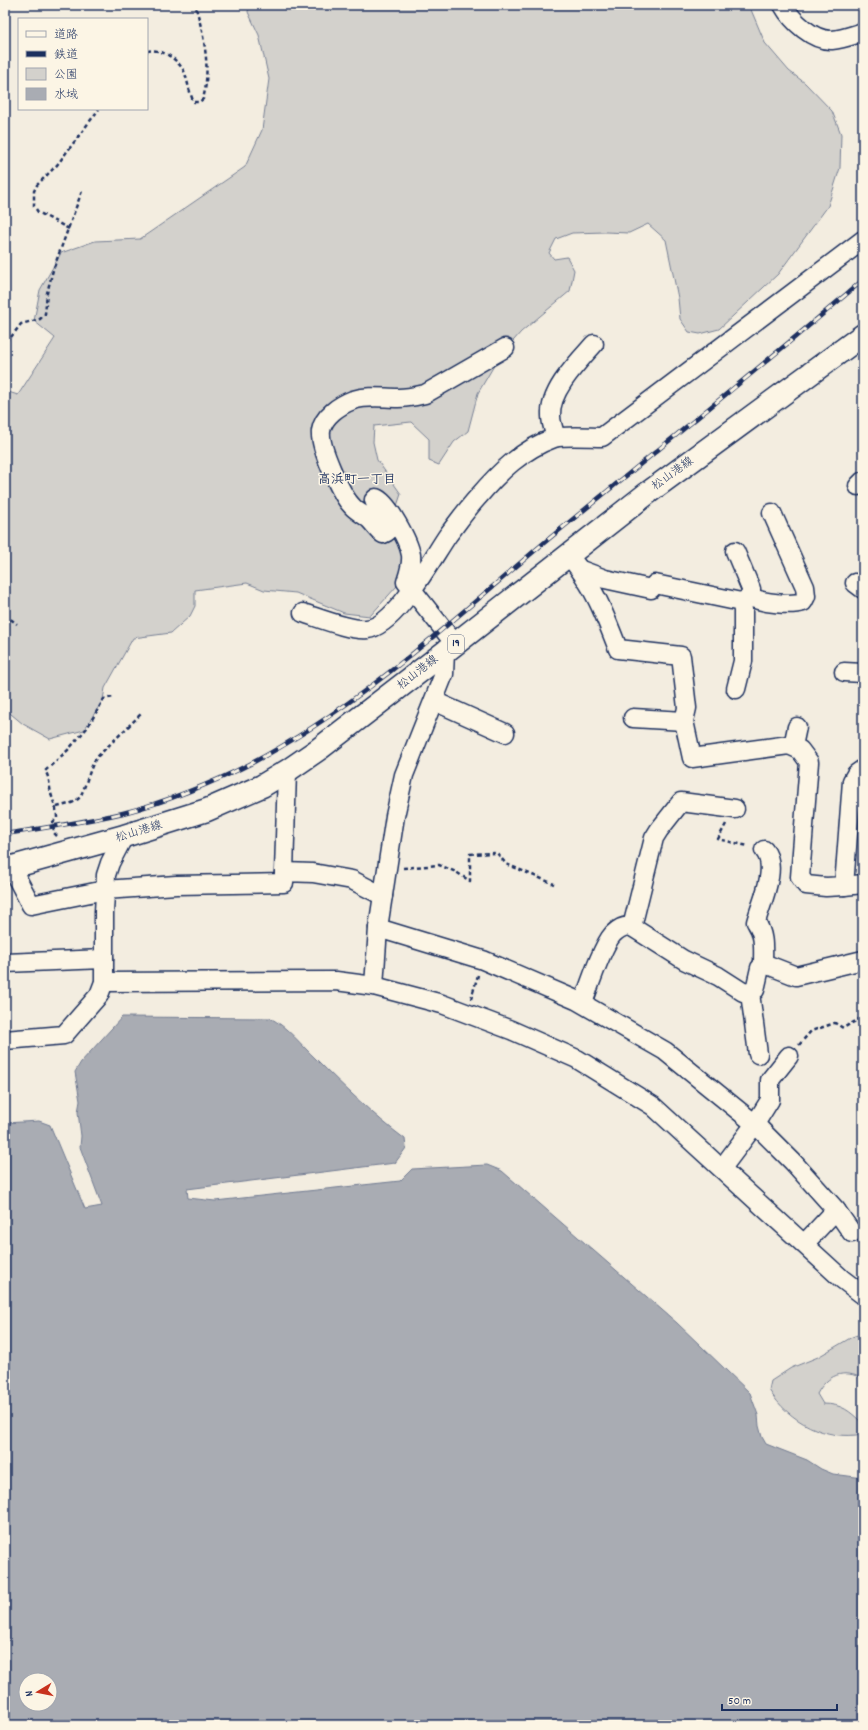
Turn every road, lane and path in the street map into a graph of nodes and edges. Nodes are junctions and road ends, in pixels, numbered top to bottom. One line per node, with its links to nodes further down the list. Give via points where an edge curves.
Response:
1 (195, 5): 4 (path, via 206,57 203,99 194,102 184,72 177,62 168,55)
2 (783, 5): 3 (street, via 796,23 823,39 844,38)
3 (863, 32)
4 (148, 51)
5 (98, 110): 7 (path, via 58,165 34,191 34,206 38,212)
6 (82, 190): 7 (path)
7 (69, 229): 12 (path, via 54,270 44,314 40,319 21,324)
8 (863, 240): 15 (street, via 602,437)
9 (5, 311): 10 (path)
10 (5, 331)
11 (863, 335): 18 (main road, 松山港線 / 19, via 648,492)
12 (5, 341)
13 (594, 344): 15 (street, via 568,374 553,400 550,416)
14 (505, 348): 19 (street, via 425,394 410,398 374,397 344,404 331,413 321,430 329,464 351,506 369,519 383,534 387,532 374,500 379,499 392,515 411,555 411,568 406,582)
15 (556, 437): 19 (street, via 530,449 502,471 448,535)
16 (772, 514): 20 (street, via 805,587 806,596 803,602 796,604)
17 (735, 551): 20 (street, via 751,589)
18 (575, 563): 20 (street, via 605,579 651,589 655,584); 24 (main road, 松山港線 / 19); 32 (street, via 604,610 618,649 681,656 687,708)
19 (412, 590): 21 (street, via 394,612 377,627 367,630 356,629); 24 (street)
20 (746, 599): 27 (street, via 743,610 743,661)
21 (303, 612)
22 (5, 615): 23 (path)
23 (17, 624)
24 (450, 648): 29 (street); 37 (main road, 松山港線 / 19)
25 (844, 672): 26 (street)
26 (863, 673)
27 (736, 690)
28 (114, 698): 38 (path, via 104,699 87,728 45,771)
29 (434, 701): 34 (street); 44 (street, via 404,775)
30 (142, 713): 38 (path, via 96,758 78,800)
31 (633, 718): 32 (street)
32 (684, 721): 35 (street, via 692,758)
33 (797, 727): 35 (street)
34 (505, 733)
35 (793, 746): 48 (street, via 800,750 809,762 800,877 806,885)
36 (863, 770): 48 (street, via 856,774 852,781)
37 (287, 771): 40 (main road, 松山港線 / 19, via 207,810); 45 (street)
38 (57, 807): 42 (path, via 58,818 53,822 54,833 64,840)
39 (735, 809): 41 (path, via 718,839); 51 (street, via 681,802 654,838)
40 (124, 836): 42 (main road, 松山港線 / 19); 49 (street, via 110,863)
41 (764, 850): 57 (street, via 769,855 769,878 756,922 763,939)
42 (70, 851): 43 (main road, 松山港線 / 19)
43 (8, 868): 49 (street, via 31,905)
44 (387, 869): 46 (path, via 440,865 470,881 470,854 497,853 506,864); 50 (street)
45 (284, 872): 49 (street, via 284,883 176,885); 50 (street, via 313,873 352,880)
46 (554, 884)
47 (863, 884): 48 (street)
48 (844, 886)
49 (105, 890): 53 (street)
50 (383, 896): 52 (street)
51 (632, 927): 60 (street, via 684,960 718,976 743,992); 61 (street, via 619,929 608,941)
52 (378, 928): 54 (street); 59 (street)
53 (104, 959): 56 (street); 58 (street)
54 (483, 960): 61 (street); 62 (path)
55 (863, 960): 57 (street, via 796,976)
56 (5, 963)
57 (763, 965): 60 (street, via 755,990)
58 (104, 982): 59 (street, via 336,981); 64 (street, via 99,995 64,1035)
59 (374, 986): 62 (street)
60 (750, 993): 65 (street)
61 (583, 1004): 67 (street, via 665,1051)
62 (467, 1013): 68 (street, via 577,1059 653,1106)
63 (863, 1017): 66 (path, via 843,1028 835,1023 811,1031)
64 (5, 1040)
65 (758, 1054)
66 (790, 1056): 67 (street, via 770,1080 770,1100)
67 (756, 1124): 68 (street); 69 (street)
68 (722, 1168): 71 (street)
69 (836, 1210): 70 (street); 71 (street)
70 (852, 1233)
71 (804, 1244): 72 (street)
72 (863, 1295)

